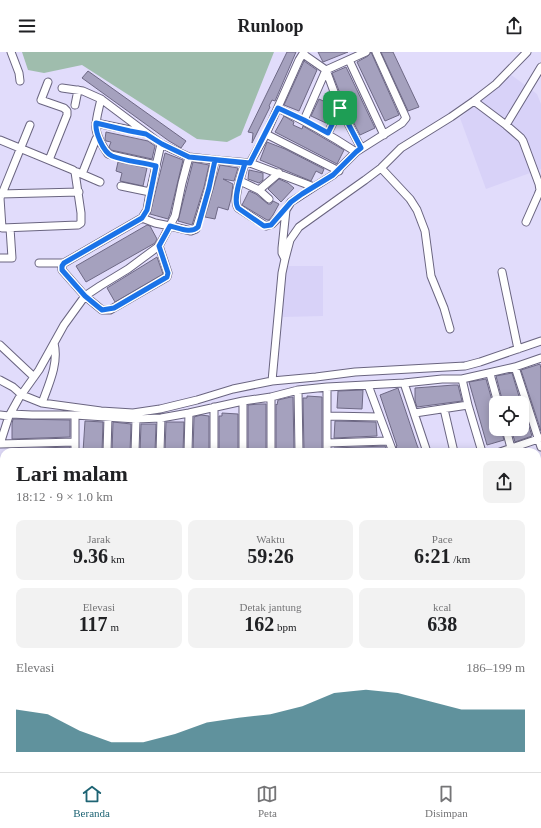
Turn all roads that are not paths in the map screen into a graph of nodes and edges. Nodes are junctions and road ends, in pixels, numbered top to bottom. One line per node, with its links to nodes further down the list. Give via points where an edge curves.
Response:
1 (11, 52): 9 (street)
2 (366, 52): 6 (street)
3 (376, 52): 25 (street, via 406,118)
4 (527, 52): 14 (street, via 496,84)
5 (304, 53): 8 (street); 16 (street)
6 (349, 60): 8 (street); 25 (street)
7 (541, 67): 21 (street)
8 (326, 70): 17 (street); 18 (street)
9 (20, 81)
10 (48, 82): 32 (street, via 40,100 67,111)
11 (62, 88): 12 (street)
12 (78, 90): 13 (street); 15 (street)
13 (101, 99): 19 (street); 23 (street)
14 (474, 101): 21 (street); 36 (street, via 401,148)
15 (75, 105)
16 (278, 108): 18 (street); 24 (street)
17 (340, 108): 22 (street); 30 (street)
18 (304, 120): 22 (street)
19 (96, 123): 23 (street); 35 (street, via 98,137 111,155)
20 (30, 125): 29 (street)
21 (506, 125): 51 (street, via 521,138 539,184 540,190)
22 (328, 133): 30 (street)
23 (146, 134): 28 (street)
24 (266, 134): 34 (street); 37 (street)
25 (384, 135): 30 (street)
26 (96, 139): 38 (street)
27 (0, 140): 29 (street)
28 (162, 144): 31 (street); 35 (street)
29 (20, 149): 32 (street); 47 (street)
30 (358, 150): 37 (street)
31 (189, 157): 33 (street); 52 (street, via 175,216)
32 (49, 160): 38 (street)
33 (215, 160): 34 (street); 52 (street, via 198,227 191,231)
34 (248, 163): 39 (street); 40 (street)
35 (156, 166): 46 (street)
36 (381, 168): 57 (street, via 299,228 290,240); 62 (street, via 417,210 425,231 431,276)
37 (338, 171): 43 (street)
38 (79, 173): 41 (street); 45 (street)
39 (279, 173): 43 (street); 44 (street)
40 (240, 181): 44 (street); 49 (street, via 236,205 264,226 272,224)
41 (100, 182)
42 (121, 186): 46 (street)
43 (314, 187): 49 (street, via 291,202)
44 (259, 190): 48 (street)
45 (79, 192): 47 (street); 54 (street, via 81,223 78,225)
46 (150, 192): 50 (street, via 147,210)
47 (1, 194): 53 (street)
48 (269, 199)
49 (286, 210): 57 (street, via 282,248)
50 (142, 218): 52 (street); 59 (street)
51 (526, 222)
52 (170, 226): 55 (street)
53 (1, 228): 54 (street)
54 (10, 228): 56 (street, via 12,258)
55 (159, 246): 61 (street); 61 (street, via 168,273 163,280 110,310 102,310)
56 (0, 258)
57 (285, 259): 73 (street)
58 (39, 263): 59 (street)
59 (64, 263): 61 (street, via 62,270)
60 (502, 272): 66 (street)
61 (85, 296): 64 (street)
62 (450, 329)
63 (541, 341): 66 (street)
64 (54, 343): 70 (street); 82 (street, via 54,366)
65 (0, 345): 70 (street)
66 (518, 349): 73 (street, via 465,366 354,372)
67 (541, 358): 68 (street)
68 (515, 367): 69 (street); 97 (street)
69 (490, 374): 71 (street); 79 (street)
70 (34, 377): 78 (street)
71 (462, 379): 74 (street); 83 (street)
72 (0, 380): 78 (street)
73 (272, 381): 82 (street, via 148,412 101,411)
74 (404, 383): 75 (street); 87 (street)
75 (368, 385): 76 (street); 93 (street)
76 (327, 387): 77 (street); 91 (street)
77 (298, 390): 80 (street); 111 (street)
78 (22, 395): 82 (street); 89 (street)
79 (496, 396)
80 (271, 397): 81 (street); 110 (street)
81 (243, 401): 84 (street); 109 (street)
82 (42, 403)
83 (468, 405): 85 (street); 116 (street)
84 (214, 407): 86 (street); 108 (street)
85 (444, 409): 87 (street); 115 (street)
86 (189, 413): 94 (street); 107 (street)
87 (415, 413): 114 (street)
88 (0, 415): 89 (street)
89 (10, 415): 90 (street); 101 (street)
90 (75, 415): 92 (street); 99 (street)
91 (327, 416): 93 (street); 100 (street)
92 (108, 417): 95 (street); 104 (street)
93 (379, 417): 98 (street)
94 (161, 418): 95 (street); 106 (street)
95 (136, 419): 105 (street)
96 (508, 436): 117 (street)
97 (540, 439): 102 (street); 117 (street)
98 (388, 441): 100 (street); 113 (street)
99 (75, 442): 101 (street); 103 (street)
100 (327, 443): 112 (street)
101 (0, 444)
102 (541, 447)
103 (75, 448)
104 (107, 448)
105 (135, 448)
106 (160, 448)
107 (188, 448)
108 (214, 448)
109 (243, 448)
110 (271, 448)
111 (299, 448)
112 (326, 448)
113 (391, 448)
114 (426, 448)
115 (453, 448)
116 (481, 448)
117 (511, 448)

